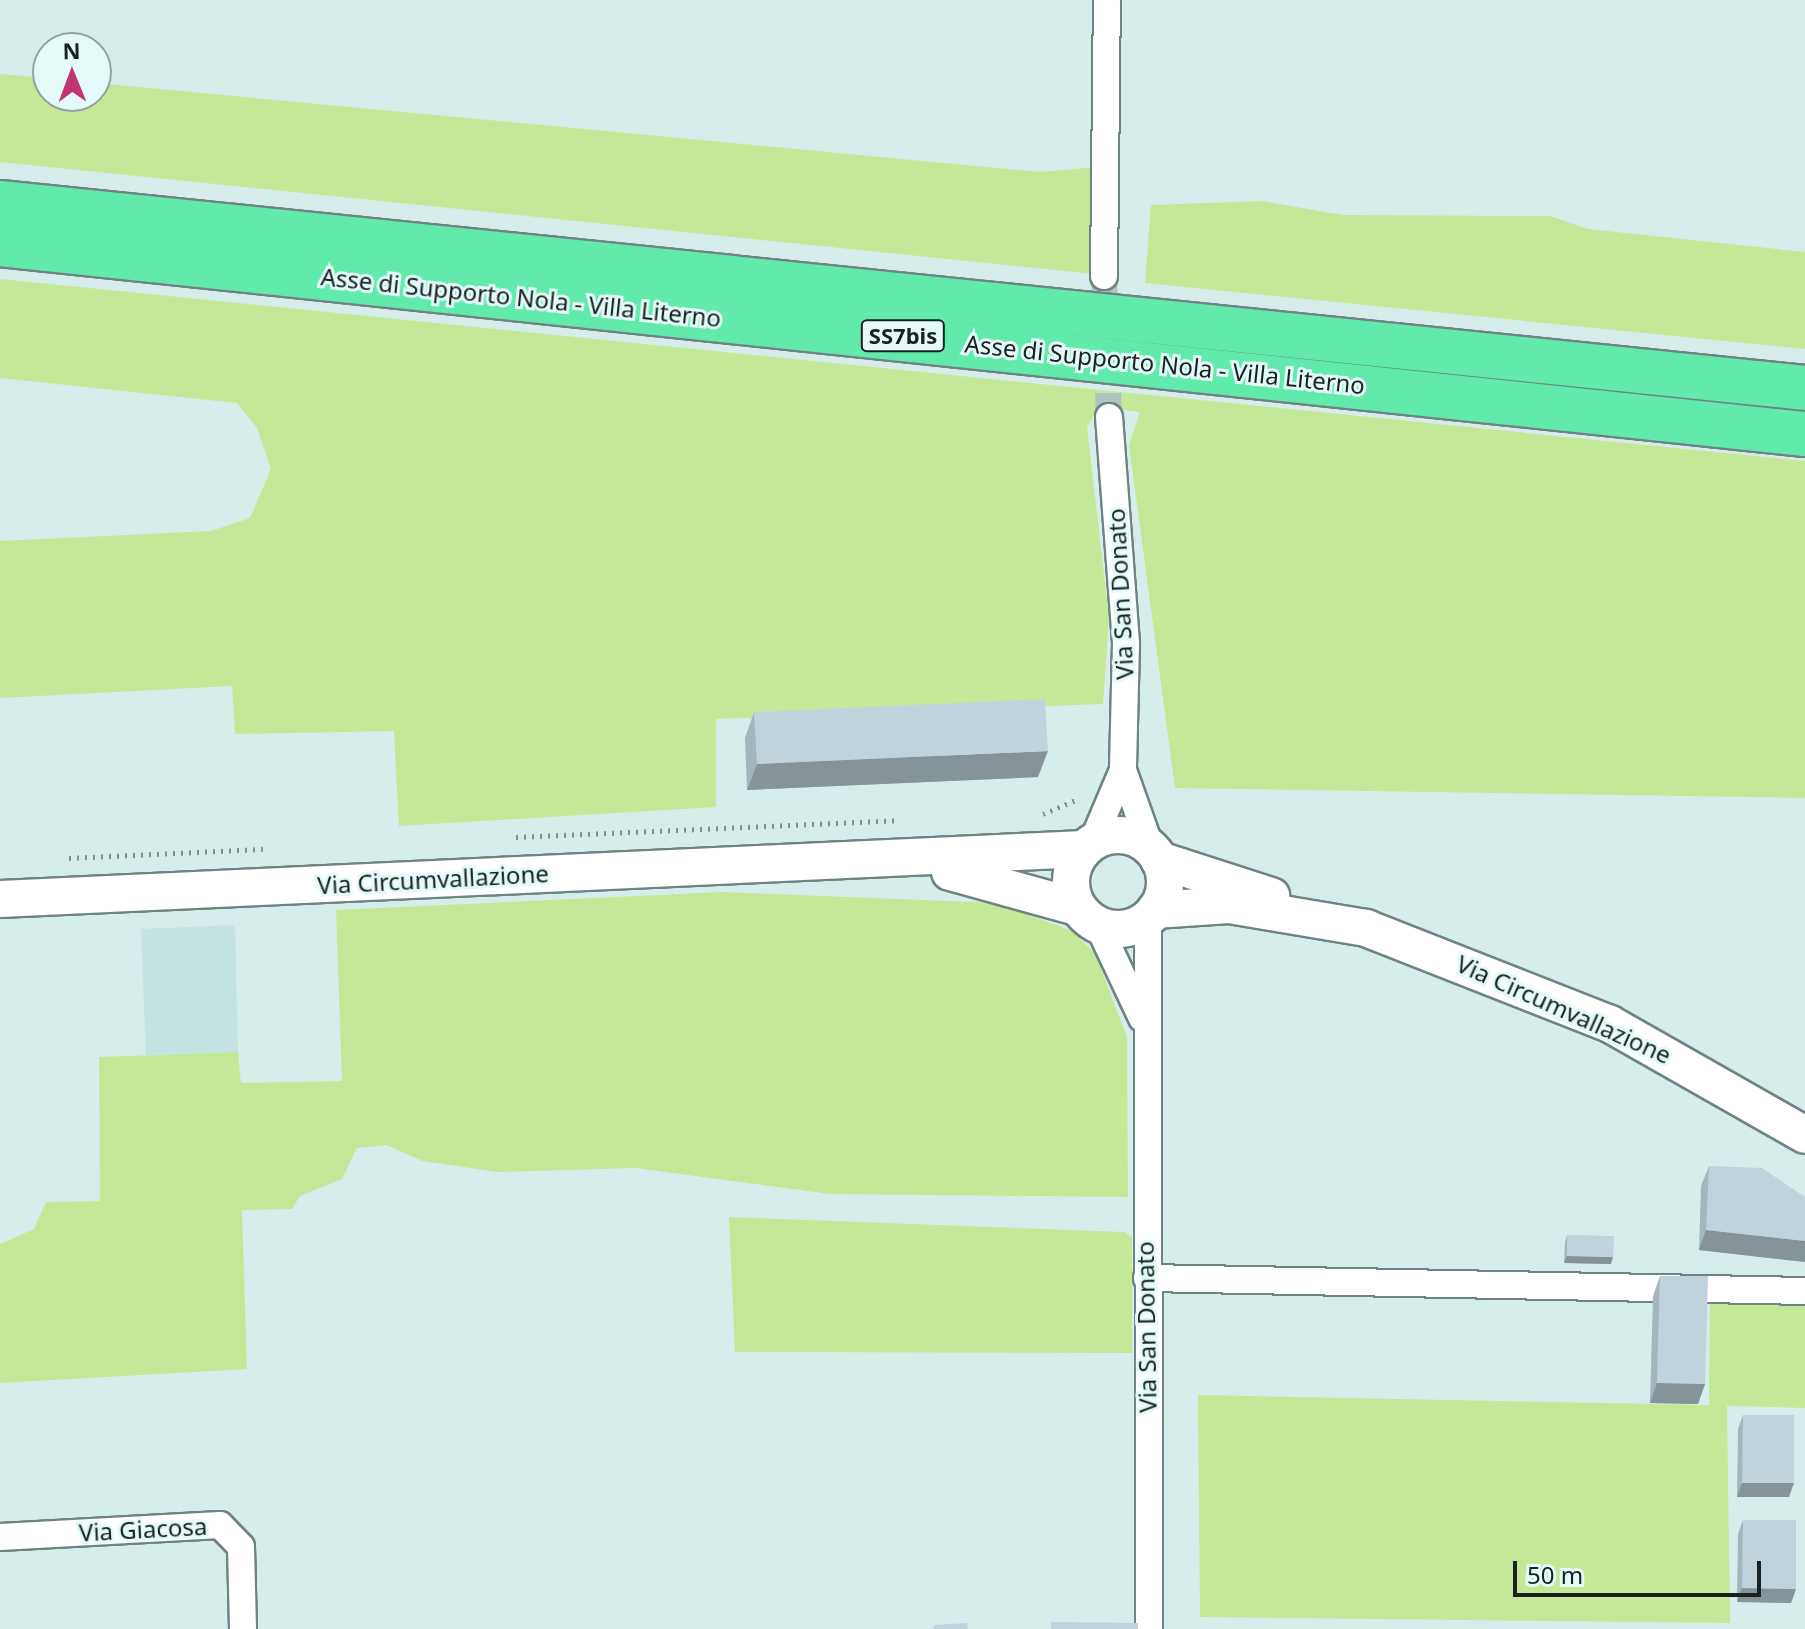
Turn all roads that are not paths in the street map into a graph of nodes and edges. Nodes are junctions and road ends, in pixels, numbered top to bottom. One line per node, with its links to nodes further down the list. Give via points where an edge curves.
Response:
1 (1107, 0): 4 (street)
2 (0, 203): 5 (highway, Asse di Supporto Nola - Villa Literno / SS7bis)
3 (0, 244): 7 (highway, Asse di Supporto Nola - Villa Literno / SS7bis)
4 (1104, 276)
5 (1805, 388)
6 (1109, 417): 8 (street, Via San Donato, via 1126,644)
7 (1805, 434)
8 (1123, 770): 9 (street, Via San Donato); 10 (street, Via San Donato)
9 (1088, 846): 10 (main road, via 1125,836); 11 (main road); 15 (main road, via 1071,877)
10 (1155, 854): 13 (main road, via 1165,886); 14 (main road)
11 (866, 859): 12 (main road, Via Circumvallazione); 15 (main road, via 997,880)
12 (0, 899)
13 (1152, 914): 14 (main road, via 1229,905); 15 (main road, via 1124,929); 16 (street, Via San Donato)
14 (1308, 915): 17 (main road, Via Circumvallazione, via 1366,928 1583,1012 1723,1083)
15 (1088, 916): 16 (street)
16 (1145, 1025): 18 (street, Via San Donato)
17 (1805, 1135)
18 (1147, 1278): 19 (street); 22 (street, Via San Donato)
19 (1805, 1291)
20 (0, 1537): 21 (street, Via Giacosa, via 220,1525 241,1547)
21 (243, 1629)
22 (1149, 1629)

